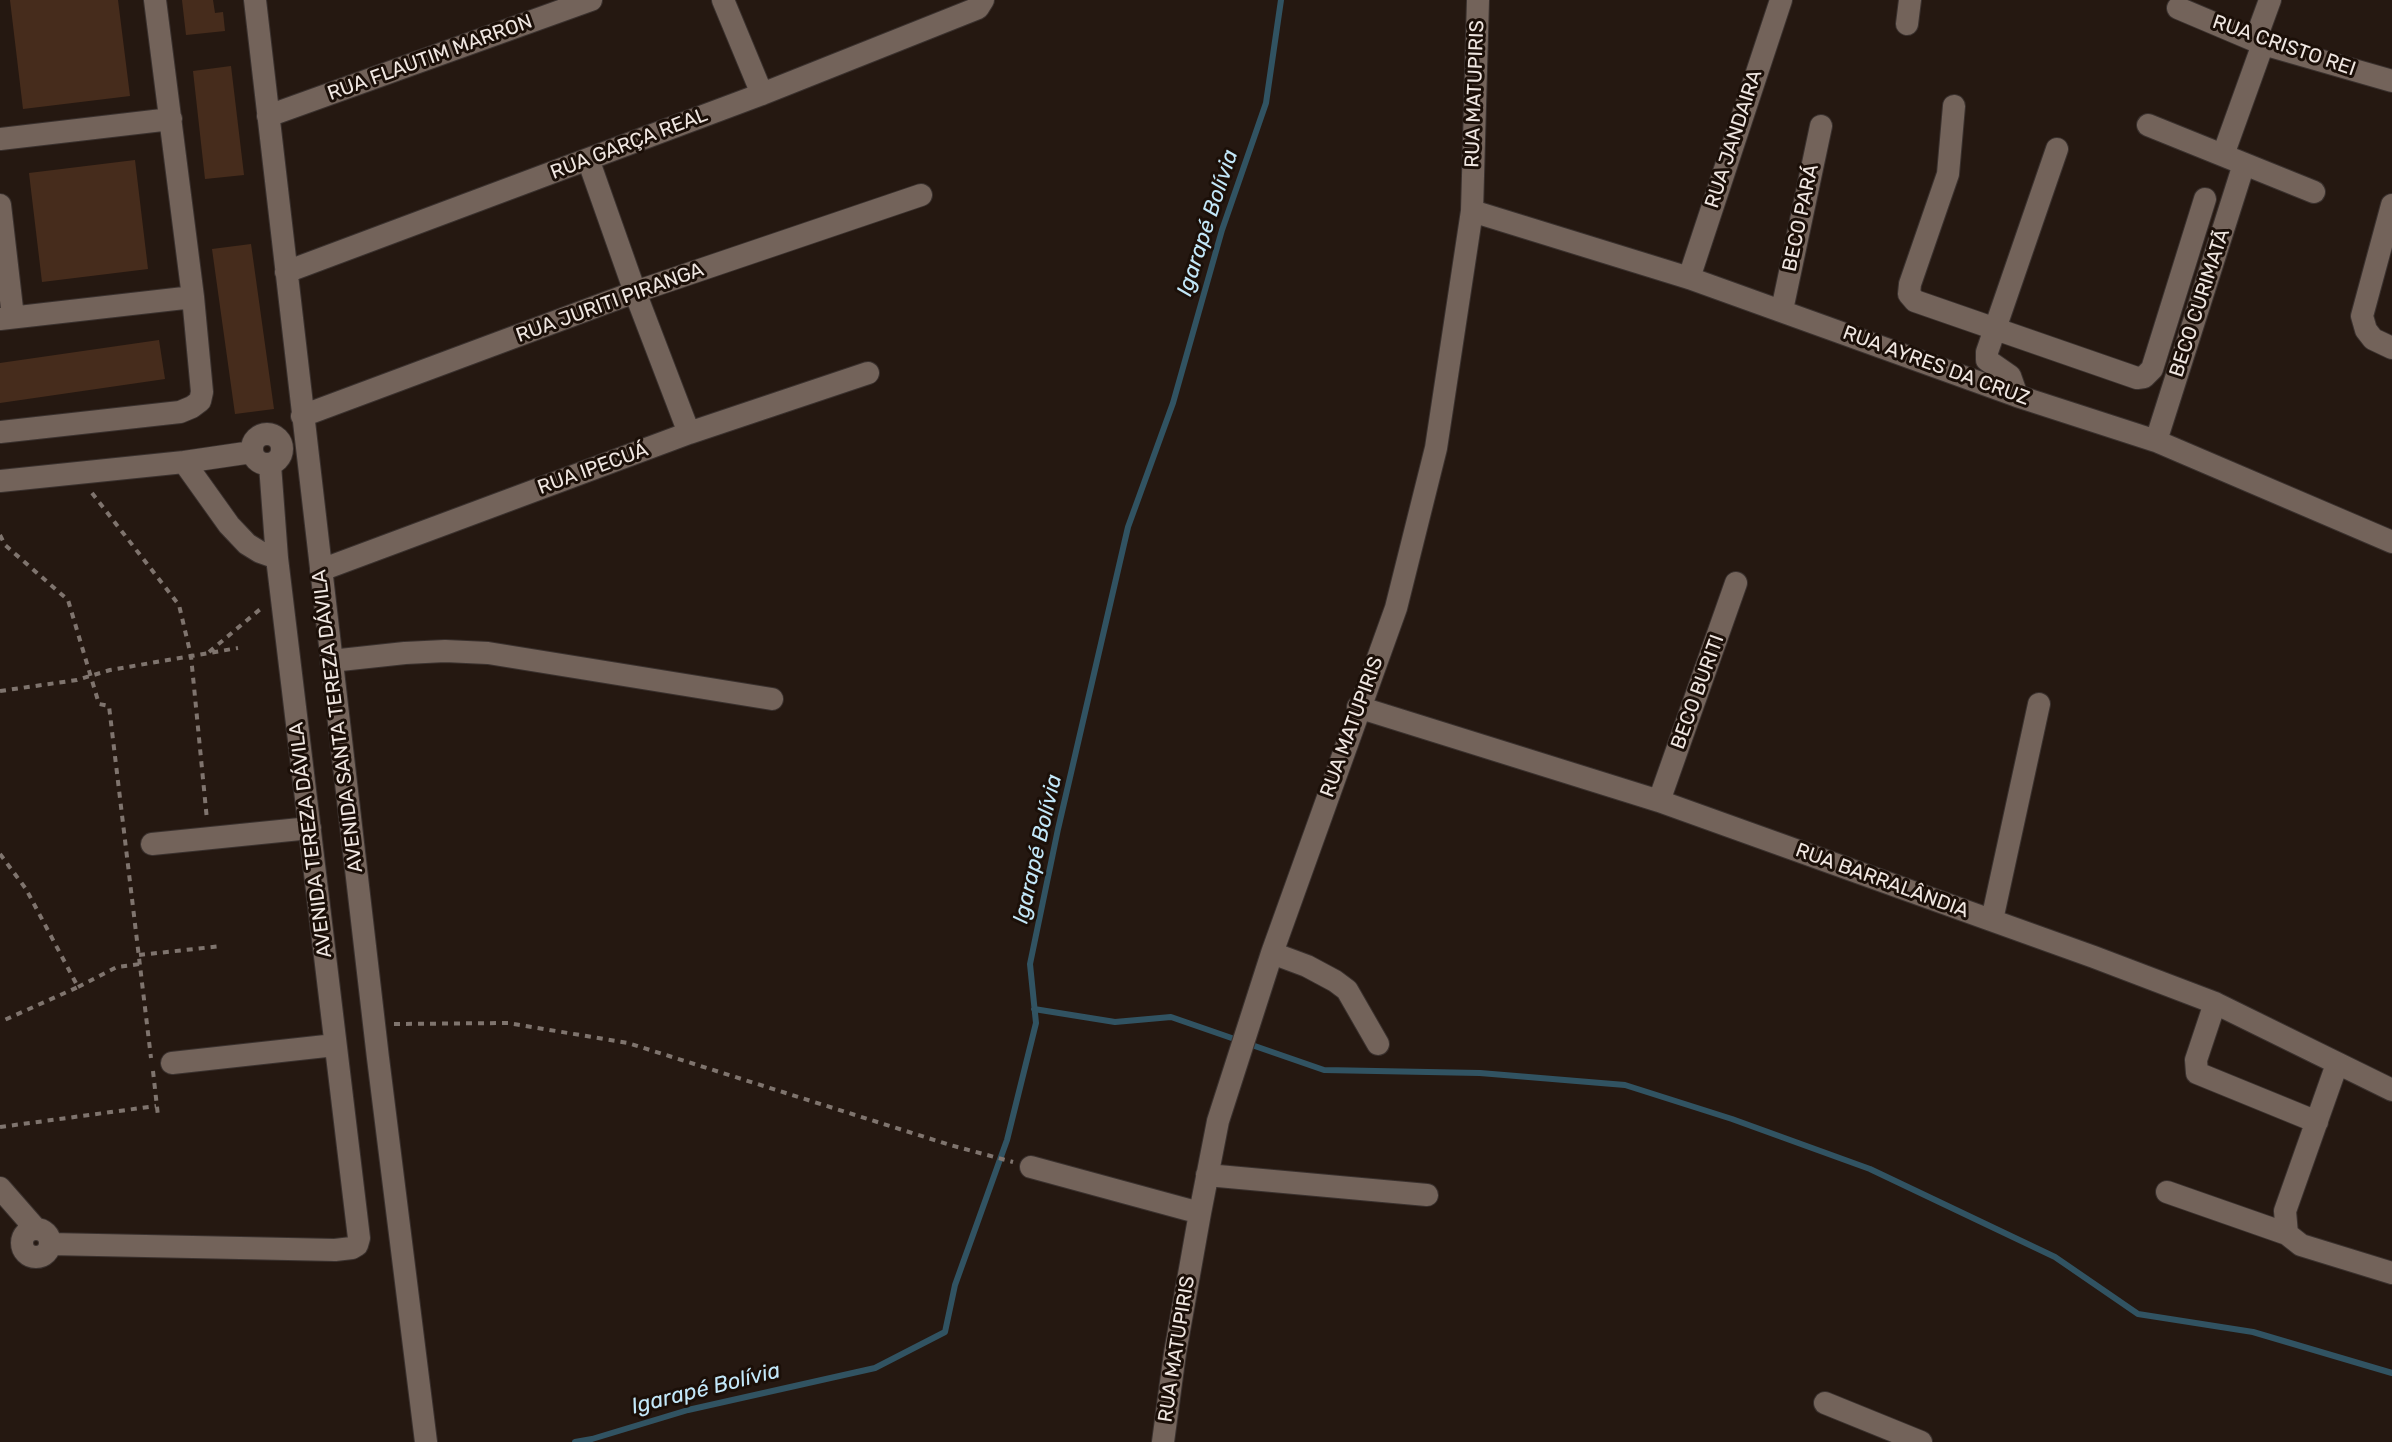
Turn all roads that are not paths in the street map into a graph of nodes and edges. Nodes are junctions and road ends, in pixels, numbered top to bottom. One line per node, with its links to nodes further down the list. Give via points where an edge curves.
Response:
1 (155, 0): 17 (street)
2 (255, 0): 16 (street, AVENIDA SANTA TEREZA DÁVILA)
3 (591, 0): 16 (street, RUA FLAUTIM MARRON)
4 (723, 0): 14 (street)
5 (1478, 0): 30 (street, RUA MATUPIRIS)
6 (1781, 0): 33 (street, RUA JANDAIRA)
7 (1910, 0): 11 (street)
8 (2270, 0): 12 (street)
9 (976, 6): 14 (street, RUA GARÇA REAL)
10 (2178, 8): 12 (street, RUA CRISTO REI)
11 (1907, 24)
12 (2259, 42): 13 (street, RUA CRISTO REI); 22 (street)
13 (2392, 81)
14 (762, 94): 23 (street, RUA GARÇA REAL)
15 (1954, 106): 38 (street, via 1948,174 1909,294 1915,301)
16 (268, 116): 32 (street, AVENIDA SANTA TEREZA DÁVILA)
17 (171, 119): 20 (street); 35 (street)
18 (2148, 125): 22 (street)
19 (1821, 126): 36 (street, BECO PARÁ)
20 (0, 139)
21 (2057, 149): 38 (street)
22 (2223, 155): 24 (street)
23 (588, 159): 32 (street, RUA GARÇA REAL); 34 (street)
24 (2244, 164): 25 (street); 45 (street, BECO CURIMATÃ)
25 (2314, 192)
26 (921, 195): 34 (street, RUA JURITI PIRANGA)
27 (2205, 199): 38 (street, via 2152,369 2144,377)
28 (0, 205): 37 (street)
29 (2392, 205): 31 (street)
30 (1472, 211): 33 (street, RUA AYRES DA CRUZ); 55 (street, RUA MATUPIRIS, via 1436,448 1396,608)
31 (2389, 230): 39 (street, via 2362,316 2373,339)
32 (286, 272): 42 (street, AVENIDA SANTA TEREZA DÁVILA)
33 (1689, 278): 36 (street, RUA AYRES DA CRUZ)
34 (635, 292): 42 (street, RUA JURITI PIRANGA); 44 (street)
35 (193, 297): 37 (street); 43 (street, via 202,392 192,407)
36 (1782, 310): 41 (street, RUA AYRES DA CRUZ)
37 (7, 318)
38 (1995, 329): 41 (street, via 1987,360 2010,376)
39 (2392, 348)
40 (868, 373): 44 (street, RUA IPECUÁ)
41 (2017, 396): 45 (street, RUA AYRES DA CRUZ)
42 (302, 416): 50 (street, AVENIDA SANTA TEREZA DÁVILA)
43 (0, 432)
44 (689, 433): 50 (street, RUA IPECUÁ)
45 (2156, 441): 48 (street, RUA AYRES DA CRUZ)
46 (184, 462): 47 (street); 49 (street, via 247,544); 49 (street, AVENIDA TEREZA DÁVILA, via 261,458)
47 (0, 481)
48 (2392, 542)
49 (277, 558): 57 (street, AVENIDA TEREZA DÁVILA)
50 (321, 570): 52 (street, AVENIDA SANTA TEREZA DÁVILA)
51 (1736, 583): 56 (street, BECO BURITI)
52 (331, 661): 53 (street, via 405,653 488,653); 77 (street, AVENIDA SANTA TEREZA DÁVILA)
53 (772, 699)
54 (2039, 704): 59 (street)
55 (1358, 707): 56 (street, RUA BARRALÂNDIA); 60 (street, RUA MATUPIRIS)
56 (1659, 801): 59 (street, RUA BARRALÂNDIA)
57 (310, 828): 58 (street); 63 (street, AVENIDA TEREZA DÁVILA)
58 (152, 844)
59 (1992, 920): 61 (street, RUA BARRALÂNDIA)
60 (1272, 953): 62 (street, via 1347,990); 69 (street, RUA MATUPIRIS, via 1218,1121)
61 (2215, 1003): 65 (street, RUA BARRALÂNDIA); 67 (street, via 2196,1060 2197,1073)
62 (1378, 1044)
63 (335, 1045): 64 (street); 70 (street, AVENIDA TEREZA DÁVILA, via 357,1245 335,1250 42,1236)
64 (172, 1063)
65 (2337, 1064): 66 (street, RUA BARRALÂNDIA); 67 (street)
66 (2390, 1082)
67 (2317, 1122): 74 (street, via 2285,1211)
68 (1031, 1167): 73 (street)
69 (1207, 1175): 72 (street); 73 (street, RUA MATUPIRIS)
70 (0, 1188)
71 (2167, 1192): 74 (street)
72 (1427, 1195)
73 (1200, 1213): 78 (street, RUA MATUPIRIS)
74 (2287, 1234): 75 (street, via 2301,1245)
75 (2392, 1273)
76 (1825, 1403): 79 (street)
77 (425, 1433)
78 (1163, 1442)
79 (1921, 1442)

